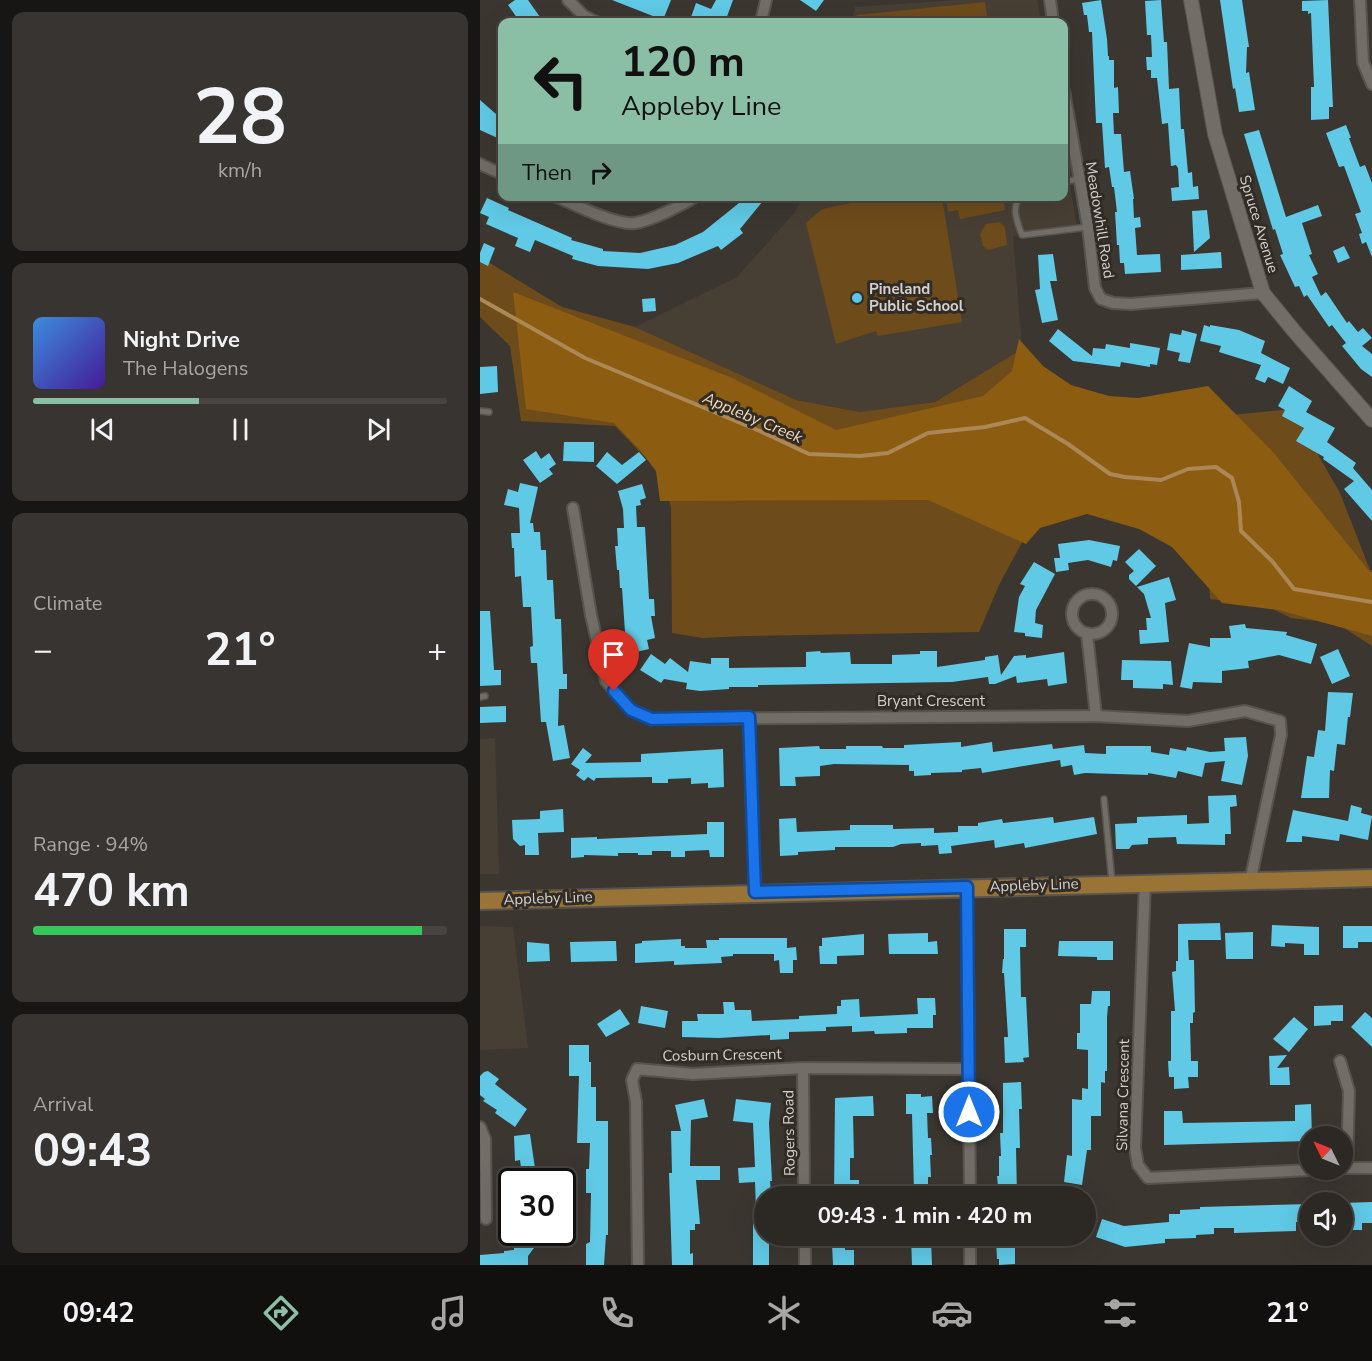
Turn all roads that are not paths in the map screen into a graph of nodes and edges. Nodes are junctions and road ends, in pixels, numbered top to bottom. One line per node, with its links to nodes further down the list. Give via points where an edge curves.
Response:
1 (568, 0): 6 (street)
2 (766, 0): 7 (street)
3 (1050, 0): 8 (street)
4 (1191, 0): 19 (street, Spruce Avenue, via 1215,134)
5 (1360, 0): 9 (street, via 1364,62)
6 (588, 18)
7 (762, 18)
8 (1052, 18)
9 (1372, 84)
10 (1068, 116): 13 (street, Meadowhill Road)
11 (480, 164): 12 (street)
12 (498, 172)
13 (1078, 178): 14 (lane); 18 (street, Meadowhill Road)
14 (1068, 181)
15 (566, 201): 16 (street, via 602,217 634,224)
16 (686, 201)
17 (1017, 201): 18 (lane, via 1015,212 1022,236)
18 (1088, 227): 19 (street, Meadowhill Road, via 1095,288 1101,299 1131,304)
19 (1263, 293): 22 (street, Spruce Avenue)
20 (480, 411): 21 (lane)
21 (489, 412)
22 (1372, 420)
23 (573, 508): 26 (street, Bryant Crescent, via 606,681 621,701 652,719)
24 (1087, 634): 25 (street)
25 (1096, 716): 26 (street, Bryant Crescent); 30 (street, Bryant Crescent, via 1188,721 1245,711 1280,721 1281,735)
26 (749, 717): 33 (street)
27 (1104, 799): 31 (lane)
28 (1372, 878): 30 (main road, Appleby Line)
29 (1145, 882): 30 (main road, Appleby Line); 31 (main road, Appleby Line); 42 (street, Silvana Crescent, via 1135,1148 1138,1165 1148,1178)
30 (1250, 882)
31 (1112, 883): 32 (main road, Appleby Line)
32 (967, 887): 33 (main road, Appleby Line); 37 (street)
33 (755, 892): 34 (main road, Appleby Line)
34 (480, 901)
35 (1340, 1061): 38 (street, via 1349,1091)
36 (803, 1068): 37 (street, Cosburn Crescent); 43 (street, Rogers Road); 48 (street, Cosburn Crescent, via 693,1074 637,1070 632,1080 636,1102)
37 (969, 1069): 44 (street)
38 (1347, 1126)
39 (480, 1127): 45 (street, via 485,1139)
40 (1353, 1168): 41 (street)
41 (1372, 1168)
42 (1299, 1171)
43 (804, 1186)
44 (970, 1186)
45 (486, 1219)
46 (805, 1246): 49 (street)
47 (970, 1246): 50 (street)
48 (638, 1265)
49 (805, 1265)
50 (970, 1265)

